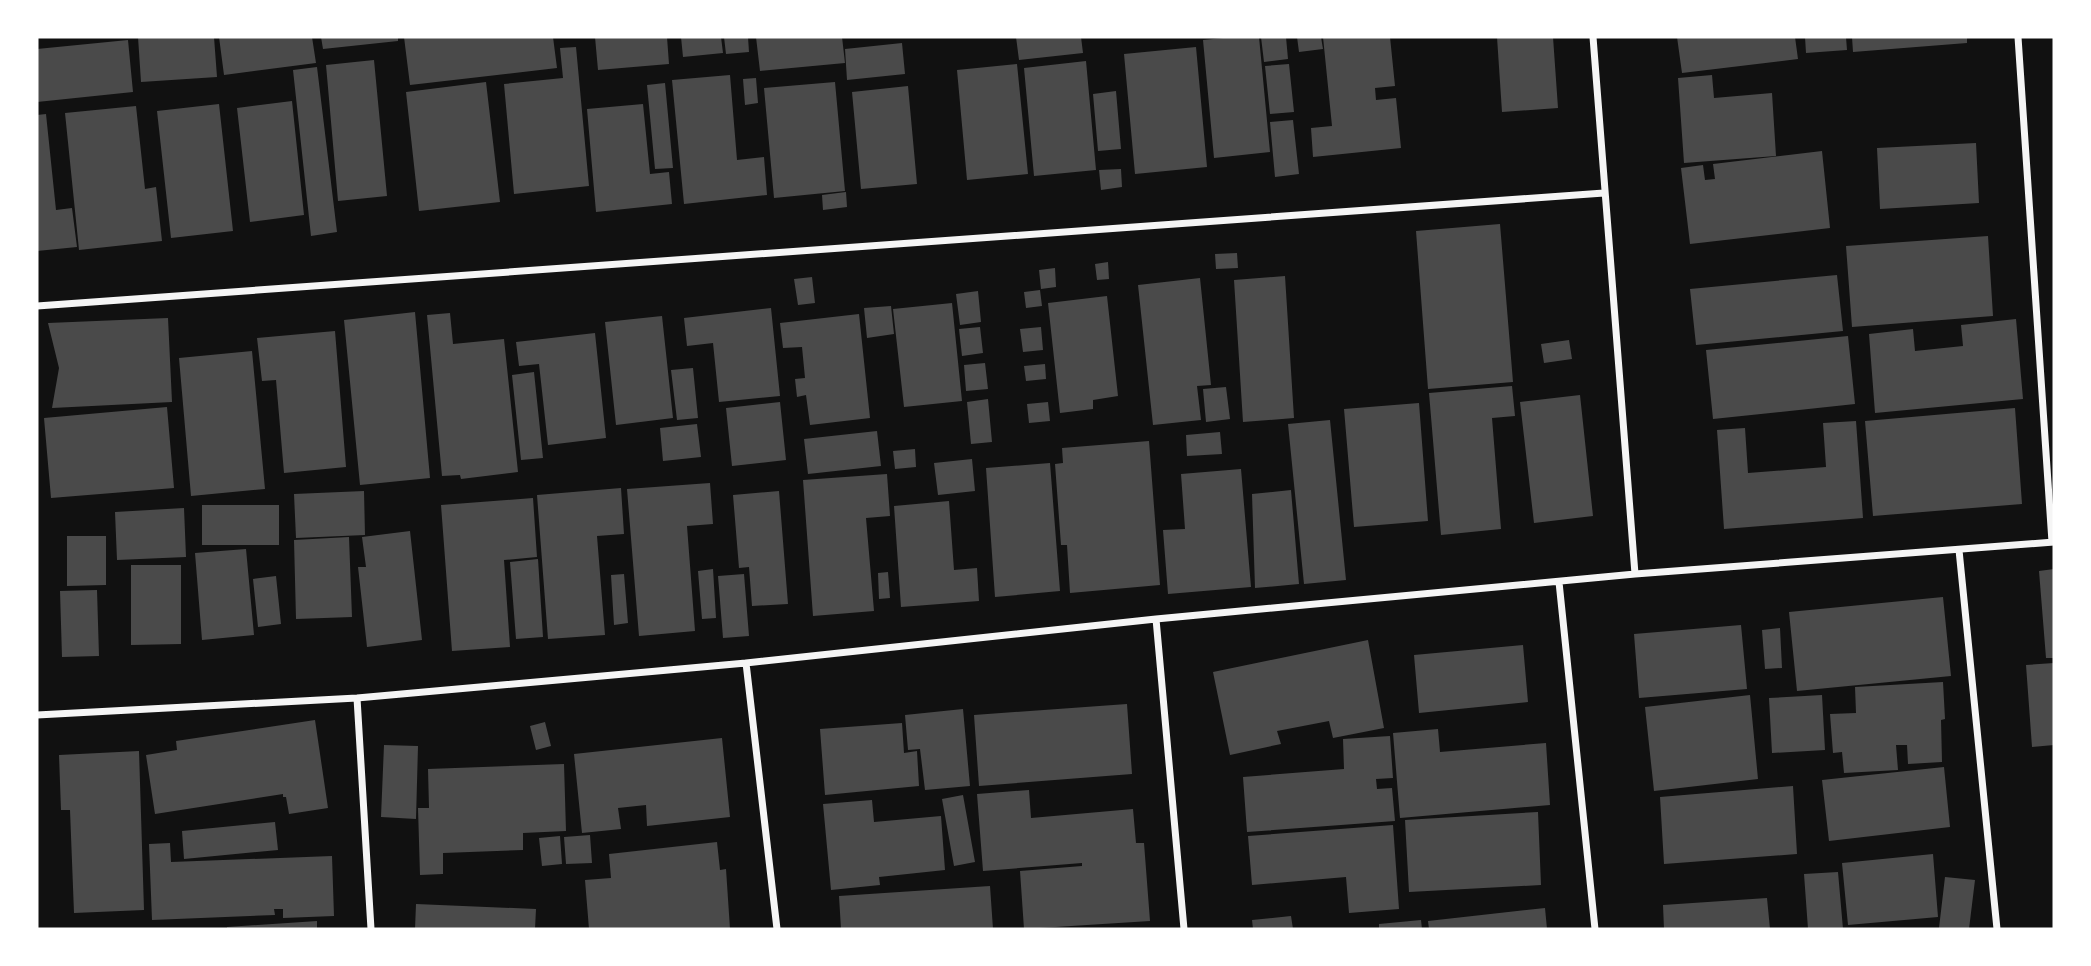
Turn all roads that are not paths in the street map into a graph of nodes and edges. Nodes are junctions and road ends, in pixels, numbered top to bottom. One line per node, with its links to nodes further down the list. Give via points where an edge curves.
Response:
1 (1593, 37): 3 (street)
2 (2018, 37): 5 (street)
3 (1604, 193): 4 (street); 7 (street)
4 (37, 306)
5 (2053, 542): 6 (street)
6 (1959, 550): 7 (street); 17 (street)
7 (1635, 574): 8 (street)
8 (1559, 582): 9 (street); 16 (street)
9 (1156, 618): 10 (street); 15 (street)
10 (746, 663): 11 (street); 14 (street)
11 (357, 698): 12 (street); 13 (street)
12 (37, 715)
13 (372, 929)
14 (777, 929)
15 (1184, 929)
16 (1595, 929)
17 (1997, 929)

